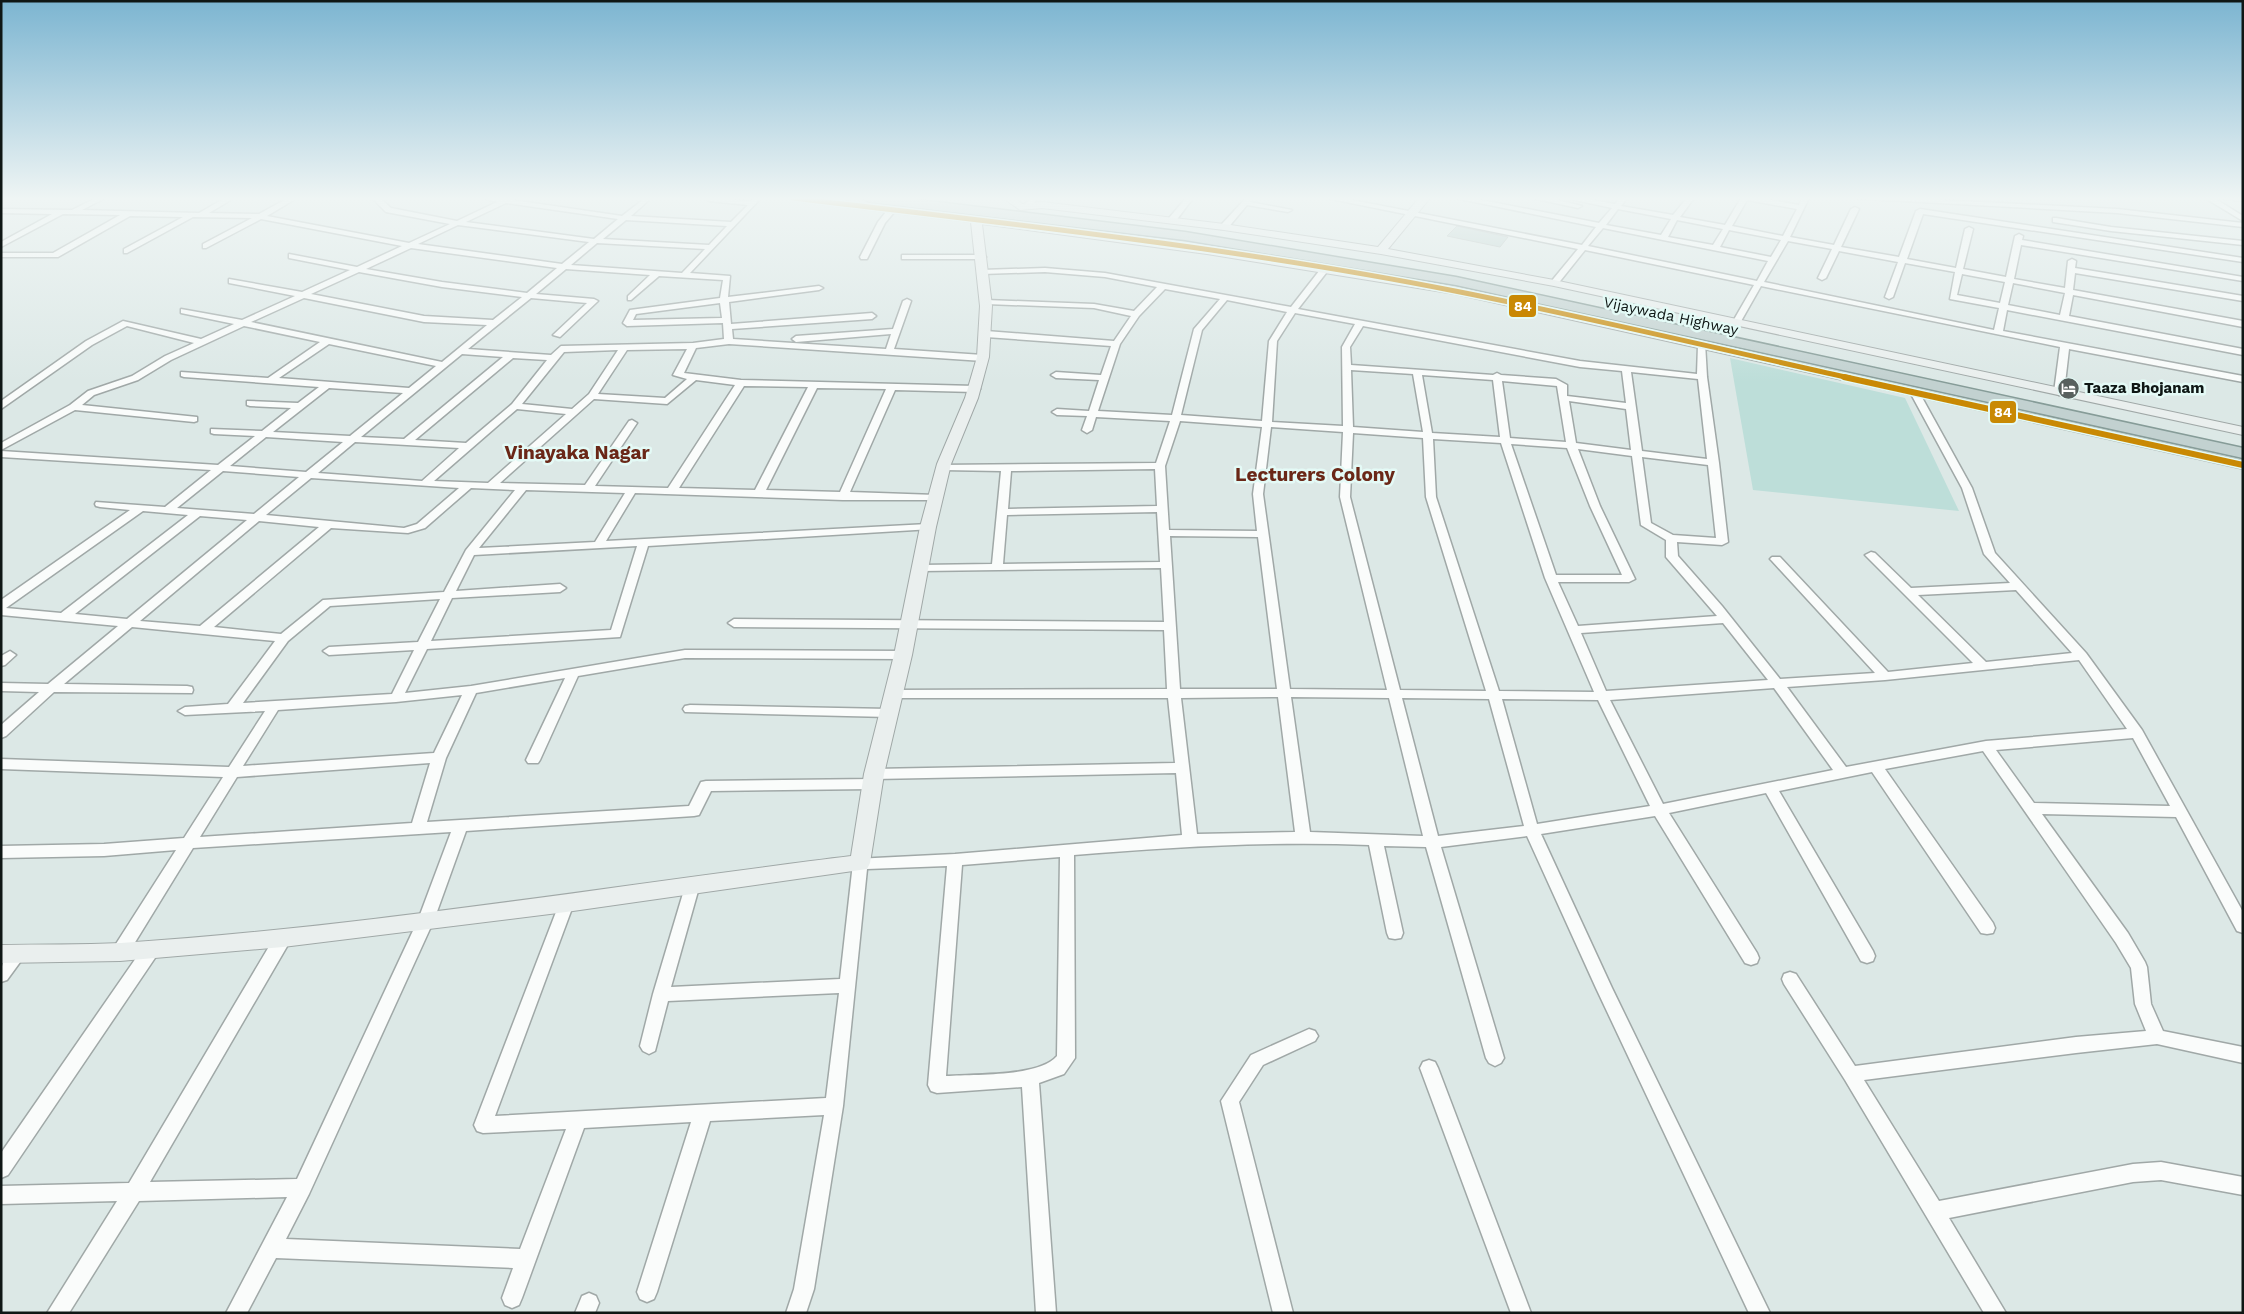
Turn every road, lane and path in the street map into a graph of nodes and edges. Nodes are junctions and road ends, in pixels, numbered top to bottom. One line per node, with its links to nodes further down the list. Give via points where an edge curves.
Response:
1 (307, 259): 23 (street)
2 (380, 259): 23 (street)
3 (508, 259): 21 (street)
4 (574, 259): 21 (street)
5 (699, 259): 28 (street)
6 (982, 259): 25 (street)
7 (1270, 259): 22 (street)
8 (1329, 259): 49 (highway, Vijaywada Highway)
9 (1384, 259): 49 (highway, Vijaywada Highway, via 1464,273)
10 (1426, 259): 33 (street)
11 (1572, 259): 33 (street)
12 (1643, 259): 34 (street)
13 (1772, 259): 34 (street)
14 (1832, 259): 29 (street)
15 (1893, 259): 20 (street)
16 (1961, 259): 26 (street)
17 (2015, 259): 32 (street)
18 (2072, 259): 24 (street)
19 (2123, 259): 30 (street)
20 (1902, 261): 26 (street); 41 (street)
21 (565, 267): 27 (street); 40 (street)
22 (1326, 268): 51 (street); 70 (street, via 1474,295)
23 (357, 270): 39 (street); 40 (street)
24 (2072, 270): 37 (street); 38 (street)
25 (982, 272): 35 (street, via 1046,270 1105,276); 47 (street)
26 (1958, 272): 32 (street); 48 (street, via 1952,297)
27 (657, 273): 28 (street); 42 (street)
28 (685, 274): 44 (street, via 727,278)
29 (1822, 278)
30 (2243, 279)
31 (232, 281): 39 (street)
32 (2010, 282): 37 (street); 48 (street)
33 (1554, 283): 58 (street)
34 (1759, 283): 58 (street); 62 (street)
35 (1162, 287): 43 (street); 52 (street)
36 (818, 288): 44 (street)
37 (2069, 292): 38 (street); 54 (street)
38 (2132, 292): 45 (street); 60 (street)
39 (303, 295): 55 (street); 56 (street, via 424,319)
40 (529, 296): 56 (street); 64 (street, via 594,301)
41 (1888, 297)
42 (631, 298)
43 (1225, 298): 51 (street); 111 (street, via 1198,329)
44 (724, 299): 59 (street); 59 (street, via 633,312 627,323)
45 (2243, 300)
46 (907, 301): 61 (street)
47 (986, 302): 52 (street, via 1094,306); 63 (street)
48 (2005, 306): 54 (street); 62 (street)
49 (1618, 310): 123 (highway, Vijaywada Highway); 129 (highway, Vijaywada Highway)
50 (184, 311): 55 (street)
51 (1292, 312): 57 (street); 114 (street, via 1273,341)
52 (1136, 314): 69 (street)
53 (872, 316): 59 (street)
54 (2064, 318): 76 (street)
55 (242, 323): 65 (street); 67 (street)
56 (495, 323): 74 (street)
57 (1360, 323): 81 (street, via 1346,346); 82 (street, via 1580,364)
58 (1736, 323): 98 (street)
59 (727, 324): 66 (street)
60 (2243, 324)
61 (896, 331): 68 (street); 75 (street)
62 (1998, 333): 72 (street)
63 (986, 334): 69 (street); 79 (street)
64 (557, 335)
65 (328, 340): 80 (street); 90 (street)
66 (729, 341): 68 (street); 71 (street)
67 (201, 342): 103 (street, via 126,323 89,343); 107 (street, via 135,378 91,393)
68 (753, 343): 75 (street)
69 (1116, 344): 89 (street)
70 (1702, 345): 87 (street); 99 (street)
71 (694, 346): 73 (street); 88 (street, via 678,375)
72 (2065, 346): 91 (street); 98 (street)
73 (625, 347): 78 (street, via 562,349); 100 (street)
74 (460, 351): 77 (street); 80 (street)
75 (889, 352): 79 (street)
76 (2243, 352)
77 (511, 355): 78 (street); 124 (street)
78 (552, 358): 105 (street)
79 (983, 358): 96 (street)
80 (444, 365): 97 (street)
81 (1346, 367): 83 (street); 116 (street)
82 (1626, 369): 87 (street); 106 (street)
83 (1417, 370): 86 (street); 120 (street)
84 (184, 374): 90 (street)
85 (1056, 375): 89 (street)
86 (1497, 376): 101 (street, via 1560,383); 122 (street)
87 (1702, 377): 131 (street)
88 (693, 378): 92 (street); 100 (street, via 666,402)
89 (1106, 378): 110 (street)
90 (271, 380): 93 (street)
91 (2243, 380)
92 (741, 382): 94 (street); 144 (street)
93 (328, 384): 97 (street); 104 (street)
94 (814, 384): 95 (street); 145 (street)
95 (892, 386): 96 (street); 146 (street)
96 (974, 389): 134 (street)
97 (411, 391): 121 (street)
98 (2059, 392): 118 (street)
99 (1916, 394): 132 (street); 169 (street, via 1967,488 1990,554)
100 (592, 396): 108 (street)
101 (1564, 398): 106 (street); 125 (street)
102 (250, 403): 104 (street)
103 (1, 406)
104 (298, 406): 119 (street)
105 (515, 406): 108 (street); 126 (street)
106 (1629, 406): 128 (street)
107 (73, 407): 112 (street); 127 (street)
108 (573, 412): 140 (street)
109 (1057, 412): 110 (street)
110 (1094, 414): 111 (street); 115 (street)
111 (1176, 418): 114 (street); 133 (street)
112 (194, 419)
113 (632, 423): 142 (street)
114 (1267, 424): 116 (street); 158 (street, via 1258,494)
115 (1088, 430)
116 (1348, 430): 120 (street); 199 (street, via 1344,497)
117 (214, 431): 119 (street)
118 (2243, 431)
119 (263, 434): 121 (street); 135 (street)
120 (1428, 435): 122 (street); 200 (street, via 1431,497)
121 (354, 438): 124 (street); 137 (street)
122 (1505, 440): 125 (street); 168 (street)
123 (2243, 440)
124 (405, 443): 126 (street)
125 (1571, 445): 128 (street); 168 (street, via 1629,579)
126 (469, 446): 138 (street)
127 (1, 447)
128 (1636, 453): 131 (street); 159 (street, via 1646,525)
129 (2243, 453)
130 (1, 454): 135 (street)
131 (1714, 463): 159 (street, via 1722,542)
132 (2243, 465)
133 (1160, 466): 136 (street); 150 (street)
134 (943, 467): 136 (street); 147 (street)
135 (221, 468): 137 (street); 151 (street)
136 (1006, 468): 153 (street)
137 (307, 476): 138 (street); 154 (street)
138 (424, 484): 139 (street)
139 (469, 485): 140 (street); 155 (street, via 412,530)
140 (492, 485): 141 (street)
141 (523, 487): 142 (street); 162 (street)
142 (588, 488): 143 (street)
143 (632, 489): 144 (street); 161 (street)
144 (672, 490): 145 (street)
145 (759, 493): 146 (street)
146 (843, 497): 147 (street)
147 (936, 498): 156 (street)
148 (100, 504): 149 (street)
149 (140, 508): 151 (street); 173 (street)
150 (1162, 509): 153 (street); 157 (street)
151 (167, 510): 152 (street)
152 (197, 512): 154 (street); 175 (street)
153 (1002, 512): 167 (street)
154 (258, 517): 155 (street); 177 (street)
155 (328, 525): 181 (street)
156 (928, 527): 160 (street); 166 (street)
157 (1164, 533): 158 (street); 165 (street)
158 (1263, 534): 197 (street)
159 (1671, 538): 176 (street, via 1672,557)
160 (643, 544): 161 (street); 184 (street, via 616,634)
161 (598, 546): 162 (street)
162 (470, 552): 172 (street)
163 (1871, 554): 171 (street)
164 (1776, 558): 190 (street)
165 (1166, 565): 167 (street); 180 (street)
166 (921, 568): 167 (street); 179 (street)
167 (997, 568)
168 (1551, 578): 182 (street)
169 (2018, 586): 171 (street); 187 (street)
170 (560, 588): 172 (street)
171 (1909, 592): 188 (street)
172 (447, 596): 183 (street, via 327,603); 184 (street)
173 (1, 606)
174 (1, 611): 175 (street)
175 (64, 616): 177 (street)
176 (1726, 619): 182 (street); 191 (street)
177 (130, 623): 181 (street); 193 (street)
178 (734, 623): 179 (street)
179 (909, 626): 180 (street); 186 (street)
180 (1170, 626): 196 (street)
181 (203, 630): 183 (street)
182 (1573, 630): 201 (street)
183 (284, 638): 204 (street)
184 (421, 646): 185 (street); 202 (street)
185 (329, 651)
186 (903, 654): 189 (street, via 685,654); 198 (street)
187 (2082, 656): 188 (street); 209 (street)
188 (1982, 665): 190 (street)
189 (574, 672): 195 (street); 212 (street)
190 (1885, 676): 191 (street)
191 (1777, 684): 201 (street); 217 (street)
192 (1, 687): 193 (street)
193 (50, 689): 194 (street); 208 (street)
194 (187, 690)
195 (471, 690): 202 (street); 211 (street)
196 (1174, 693): 197 (street); 198 (street); 215 (street)
197 (1284, 693): 199 (street); 226 (street)
198 (894, 694): 207 (street)
199 (1395, 694): 200 (street); 229 (street)
200 (1494, 694): 201 (street); 225 (street)
201 (1602, 696): 221 (street)
202 (396, 698): 203 (street)
203 (274, 706): 204 (street); 216 (street)
204 (232, 708): 206 (street)
205 (690, 709): 207 (street)
206 (185, 711)
207 (889, 713): 218 (street)
208 (1, 732)
209 (2137, 733): 210 (street); 222 (street)
210 (1986, 746): 214 (street); 220 (street)
211 (439, 758): 216 (street); 224 (street)
212 (533, 760)
213 (1, 764): 216 (street)
214 (1875, 766): 217 (street); 238 (street)
215 (1182, 768): 218 (street); 227 (street)
216 (234, 772): 230 (street)
217 (1843, 773): 219 (street)
218 (873, 779): 223 (street, via 706,786 694,811); 234 (street)
219 (1770, 789): 221 (street); 245 (street)
220 (2030, 808): 222 (street); 252 (street, via 2139,967 2143,1004)
221 (1659, 810): 225 (street); 246 (street)
222 (2180, 812): 239 (street)
223 (461, 825): 224 (street); 237 (street)
224 (418, 828): 230 (street)
225 (1532, 830): 229 (street); 278 (street)
226 (1303, 838): 227 (street); 228 (street)
227 (1190, 840): 232 (street)
228 (1375, 840): 229 (street); 240 (street)
229 (1432, 842): 255 (street)
230 (188, 843): 231 (street, via 104,850); 243 (street)
231 (1, 852)
232 (1067, 852): 233 (street); 258 (street, via 1066,1058 1058,1068)
233 (955, 860): 234 (street); 258 (street, via 937,1085)
234 (860, 863): 235 (street); 249 (street)
235 (692, 884): 236 (street); 250 (street)
236 (566, 903): 237 (street); 261 (street, via 483,1125)
237 (426, 920): 241 (street); 264 (street)
238 (1987, 928)
239 (2243, 928)
240 (1394, 933)
241 (283, 938): 242 (street); 265 (street)
242 (151, 950): 243 (street); 262 (street)
243 (120, 952): 244 (street)
244 (9, 954): 247 (street)
245 (1867, 956)
246 (1751, 958)
247 (1, 975)
248 (1790, 979): 257 (street)
249 (848, 986): 250 (street); 259 (street)
250 (661, 994): 253 (street)
251 (1309, 1036): 276 (street, via 1257,1060 1230,1101)
252 (2157, 1037): 254 (street); 257 (street)
253 (649, 1046)
254 (2243, 1055)
255 (1495, 1058)
256 (1428, 1068): 277 (street)
257 (1851, 1074): 267 (street)
258 (1030, 1078): 275 (street)
259 (834, 1106): 260 (street); 274 (street, via 804,1289)
260 (703, 1113): 261 (street); 270 (street)
261 (578, 1120): 269 (street)
262 (1, 1169)
263 (2243, 1186): 267 (street, via 2161,1171 2133,1173)
264 (302, 1188): 265 (street); 268 (street)
265 (135, 1191): 266 (street); 272 (street)
266 (1, 1195)
267 (1934, 1211): 279 (street)
268 (270, 1248): 269 (street); 273 (street)
269 (527, 1258): 271 (street)
270 (648, 1292)
271 (512, 1298)
272 (57, 1313)
273 (236, 1313)
274 (796, 1313)
275 (1046, 1313)
276 (1283, 1313)
277 (1521, 1313)
278 (1760, 1313)
279 (1996, 1313)

